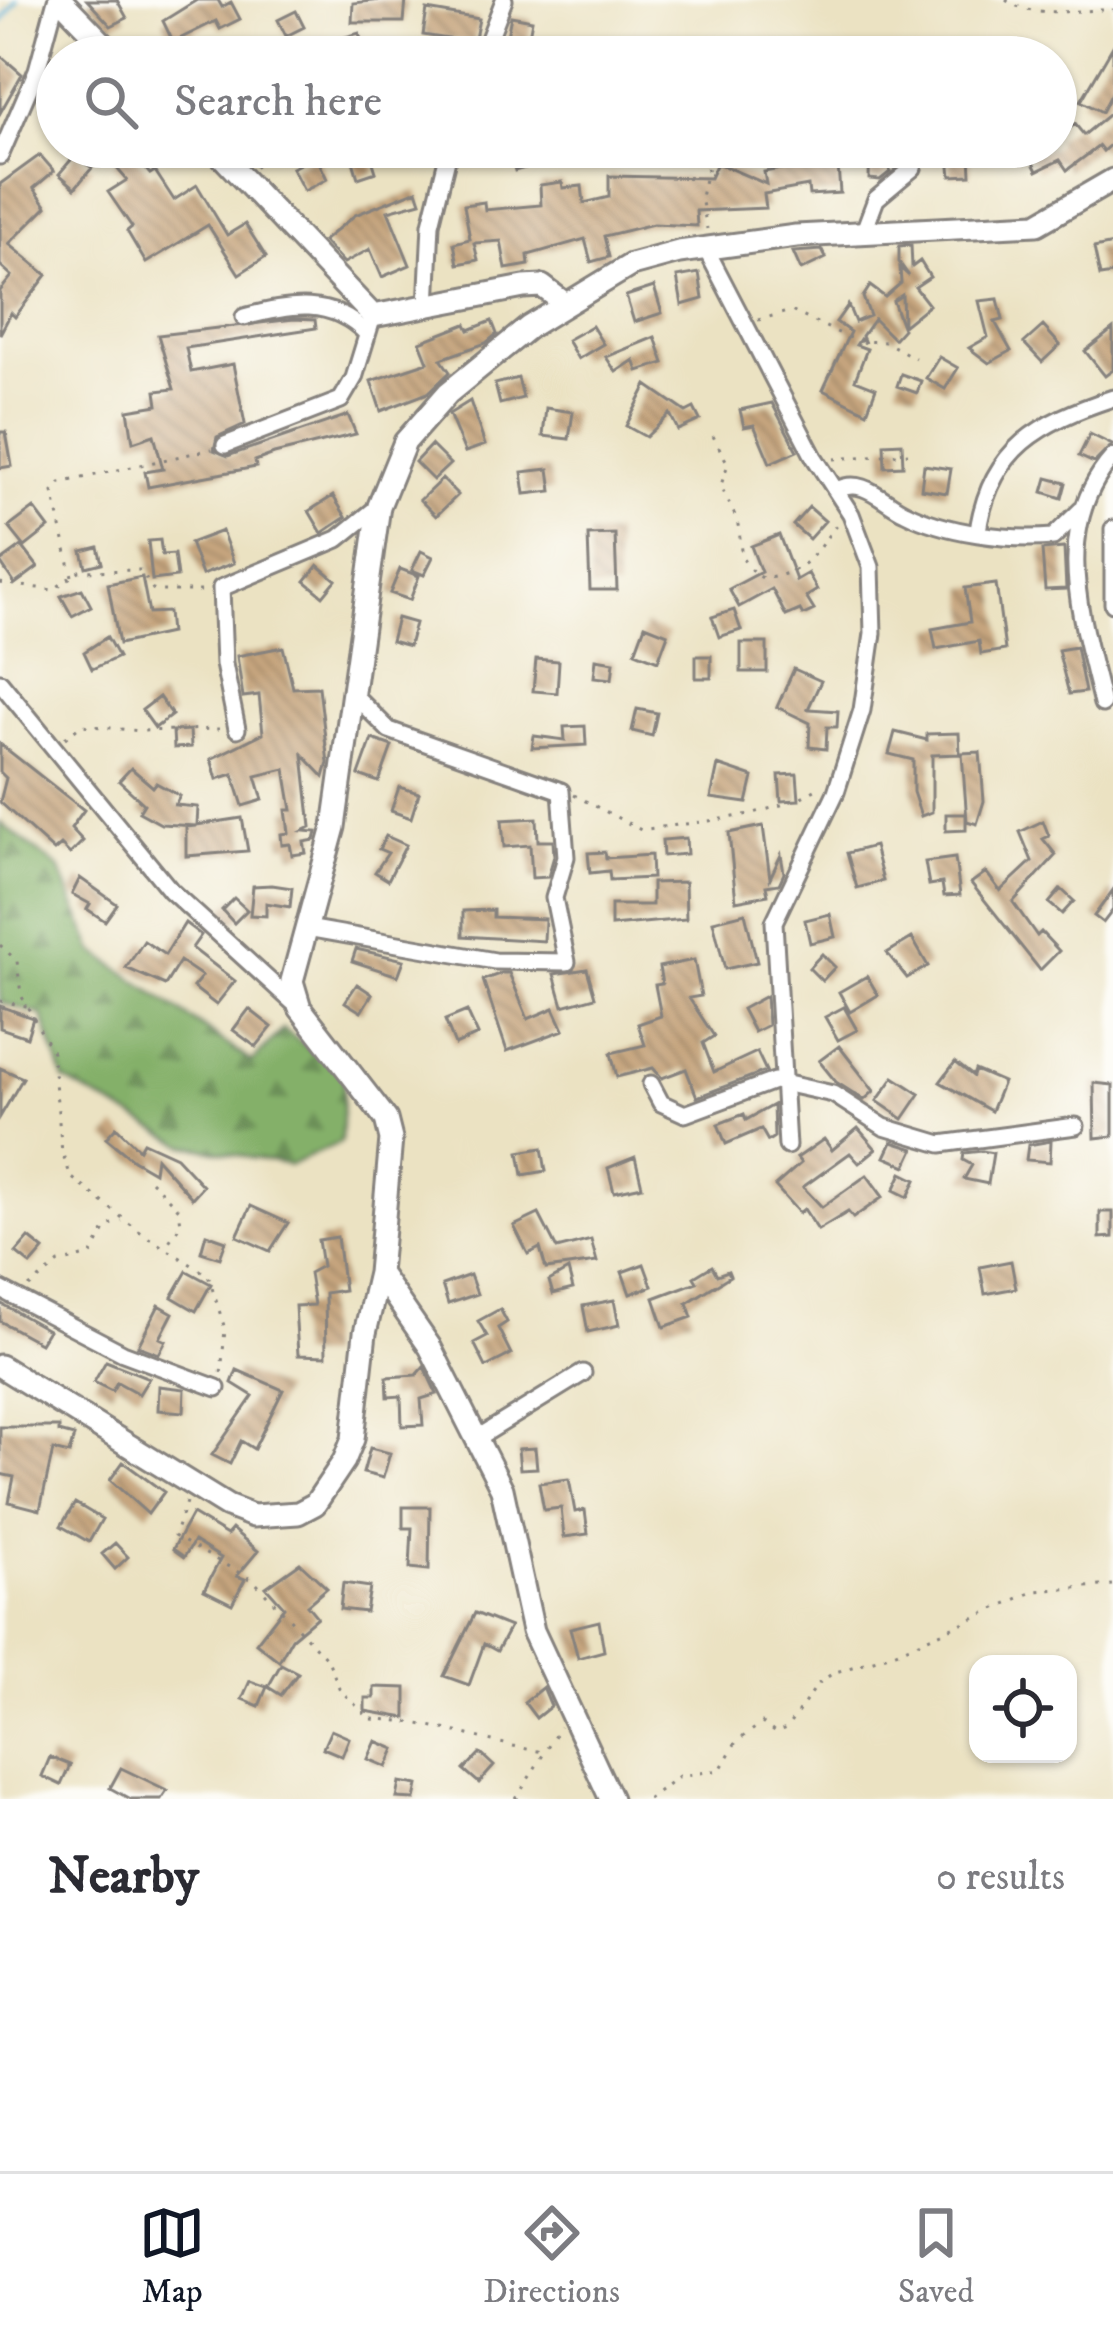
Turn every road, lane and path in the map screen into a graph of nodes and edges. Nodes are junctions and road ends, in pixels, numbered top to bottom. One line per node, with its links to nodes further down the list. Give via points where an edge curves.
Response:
1 (58, 0): 5 (street); 6 (main road)
2 (504, 0): 7 (street)
3 (1006, 0): 4 (path)
4 (1113, 10)
5 (48, 36)
6 (95, 36)
7 (490, 36)
8 (36, 75): 9 (street)
9 (0, 156)
10 (237, 168): 15 (main road)
11 (255, 168): 15 (path)
12 (445, 168): 20 (street, via 431,224)
13 (707, 168): 18 (path, via 701,197)
14 (913, 169): 17 (street, via 876,199)
15 (249, 179): 23 (main road)
16 (1113, 180): 17 (main road, via 1036,224)
17 (863, 230): 18 (main road)
18 (707, 251): 19 (main road, via 631,266); 22 (street)
19 (563, 302): 20 (main road, via 542,286 524,286); 32 (main road, via 424,417 392,466)
20 (428, 308): 23 (main road)
21 (244, 317): 23 (street, via 334,308)
22 (744, 323): 24 (path, via 791,311); 30 (street)
23 (370, 325): 27 (street, via 341,400)
24 (915, 358)
25 (1113, 398): 36 (street, via 1057,416 1022,443 993,475)
26 (713, 436): 34 (path, via 728,464 721,485 738,524 737,549 764,579 813,560)
27 (225, 446): 37 (path, via 60,483 53,492)
28 (908, 453): 30 (path)
29 (1113, 457): 33 (street)
30 (814, 458): 31 (street)
31 (837, 490): 34 (street); 36 (street, via 868,489 910,516)
32 (379, 506): 39 (street, via 338,539); 42 (main road)
33 (1082, 510): 36 (street, via 1054,537); 43 (street, via 1076,602)
34 (851, 514): 47 (street, via 871,567 873,633 862,710)
35 (1113, 529): 40 (street)
36 (978, 531)
37 (72, 576): 38 (path, via 52,590); 39 (path, via 140,570 154,591)
38 (0, 583)
39 (221, 588): 44 (street)
40 (1113, 604)
41 (0, 682): 45 (street)
42 (354, 695): 46 (street, via 388,730); 48 (main road, via 334,827)
43 (1102, 704)
44 (237, 729): 45 (path, via 82,725)
45 (55, 747): 52 (street, via 171,891)
46 (561, 791): 47 (path, via 641,830 753,818 836,781); 48 (street, via 565,871 554,898 563,965)
47 (836, 792): 54 (street, via 774,922)
48 (307, 928): 52 (main road, via 292,981)
49 (0, 945): 51 (path, via 16,961)
50 (0, 1001): 51 (path)
51 (28, 1007): 58 (path, via 52,1052 71,1177)
52 (300, 1008): 60 (main road, via 386,1119 392,1163 381,1203)
53 (651, 1084): 54 (street, via 661,1103 685,1114)
54 (784, 1084): 55 (street, via 833,1094 884,1127 941,1144); 56 (street)
55 (1076, 1126)
56 (787, 1147)
57 (151, 1181): 59 (path, via 179,1209 181,1224)
58 (124, 1220): 59 (path); 61 (path, via 106,1226 91,1255 59,1263 25,1289)
59 (165, 1247): 64 (path, via 215,1288 226,1337)
60 (379, 1273): 65 (main road); 66 (main road, via 353,1439 315,1504 253,1516)
61 (2, 1288): 64 (street, via 123,1353)
62 (0, 1366): 66 (main road)
63 (583, 1373): 65 (street)
64 (217, 1388)
65 (479, 1437): 68 (main road, via 515,1528 533,1631)
66 (190, 1484): 69 (path, via 174,1536 254,1581 370,1719 415,1720)
67 (1113, 1585): 72 (path, via 1035,1591 833,1673 786,1729 776,1733 763,1723 736,1742 720,1769 679,1776)
68 (576, 1717): 69 (path); 71 (main road)
69 (543, 1752): 70 (path)
70 (516, 1799)
71 (610, 1799)
72 (648, 1799)

